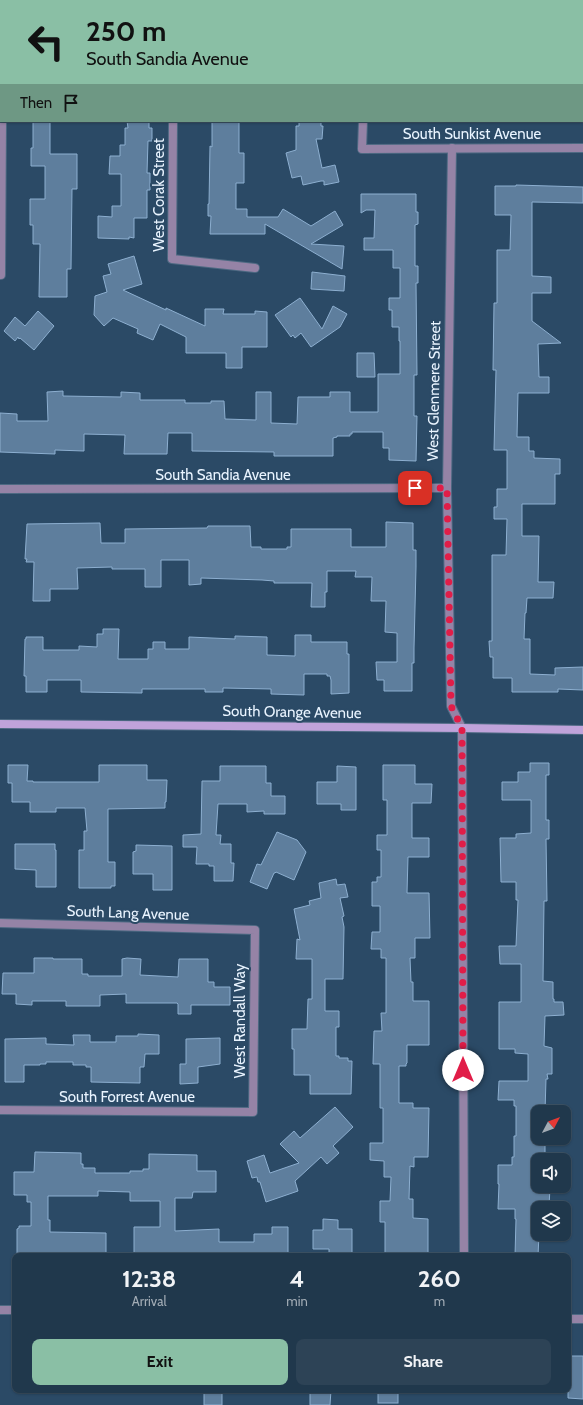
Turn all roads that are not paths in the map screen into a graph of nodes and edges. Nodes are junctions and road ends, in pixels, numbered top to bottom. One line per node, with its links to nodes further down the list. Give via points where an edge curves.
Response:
1 (2, 122): 7 (street)
2 (173, 122): 6 (street, West Corak Street, via 172,259)
3 (363, 122): 4 (street, South Sunkist Avenue, via 362,149)
4 (452, 148): 5 (street, South Sunkist Avenue); 8 (street, West Glenmere Street)
5 (583, 148)
6 (255, 268)
7 (0, 275)
8 (447, 488): 9 (street, South Sandia Avenue); 11 (street, West Glenmere Street, via 451,706)
9 (0, 489)
10 (0, 724): 11 (street, South Orange Avenue)
11 (462, 728): 12 (street, South Orange Avenue); 17 (street, West Glenmere Street)
12 (583, 730)
13 (0, 923): 14 (street, South Lang Avenue)
14 (255, 930): 16 (street, West Randall Way)
15 (0, 1110): 16 (street, South Forrest Avenue)
16 (253, 1112)
17 (464, 1253)
18 (0, 1310): 19 (street)
19 (12, 1310)
20 (571, 1319): 21 (street)
21 (583, 1319)

